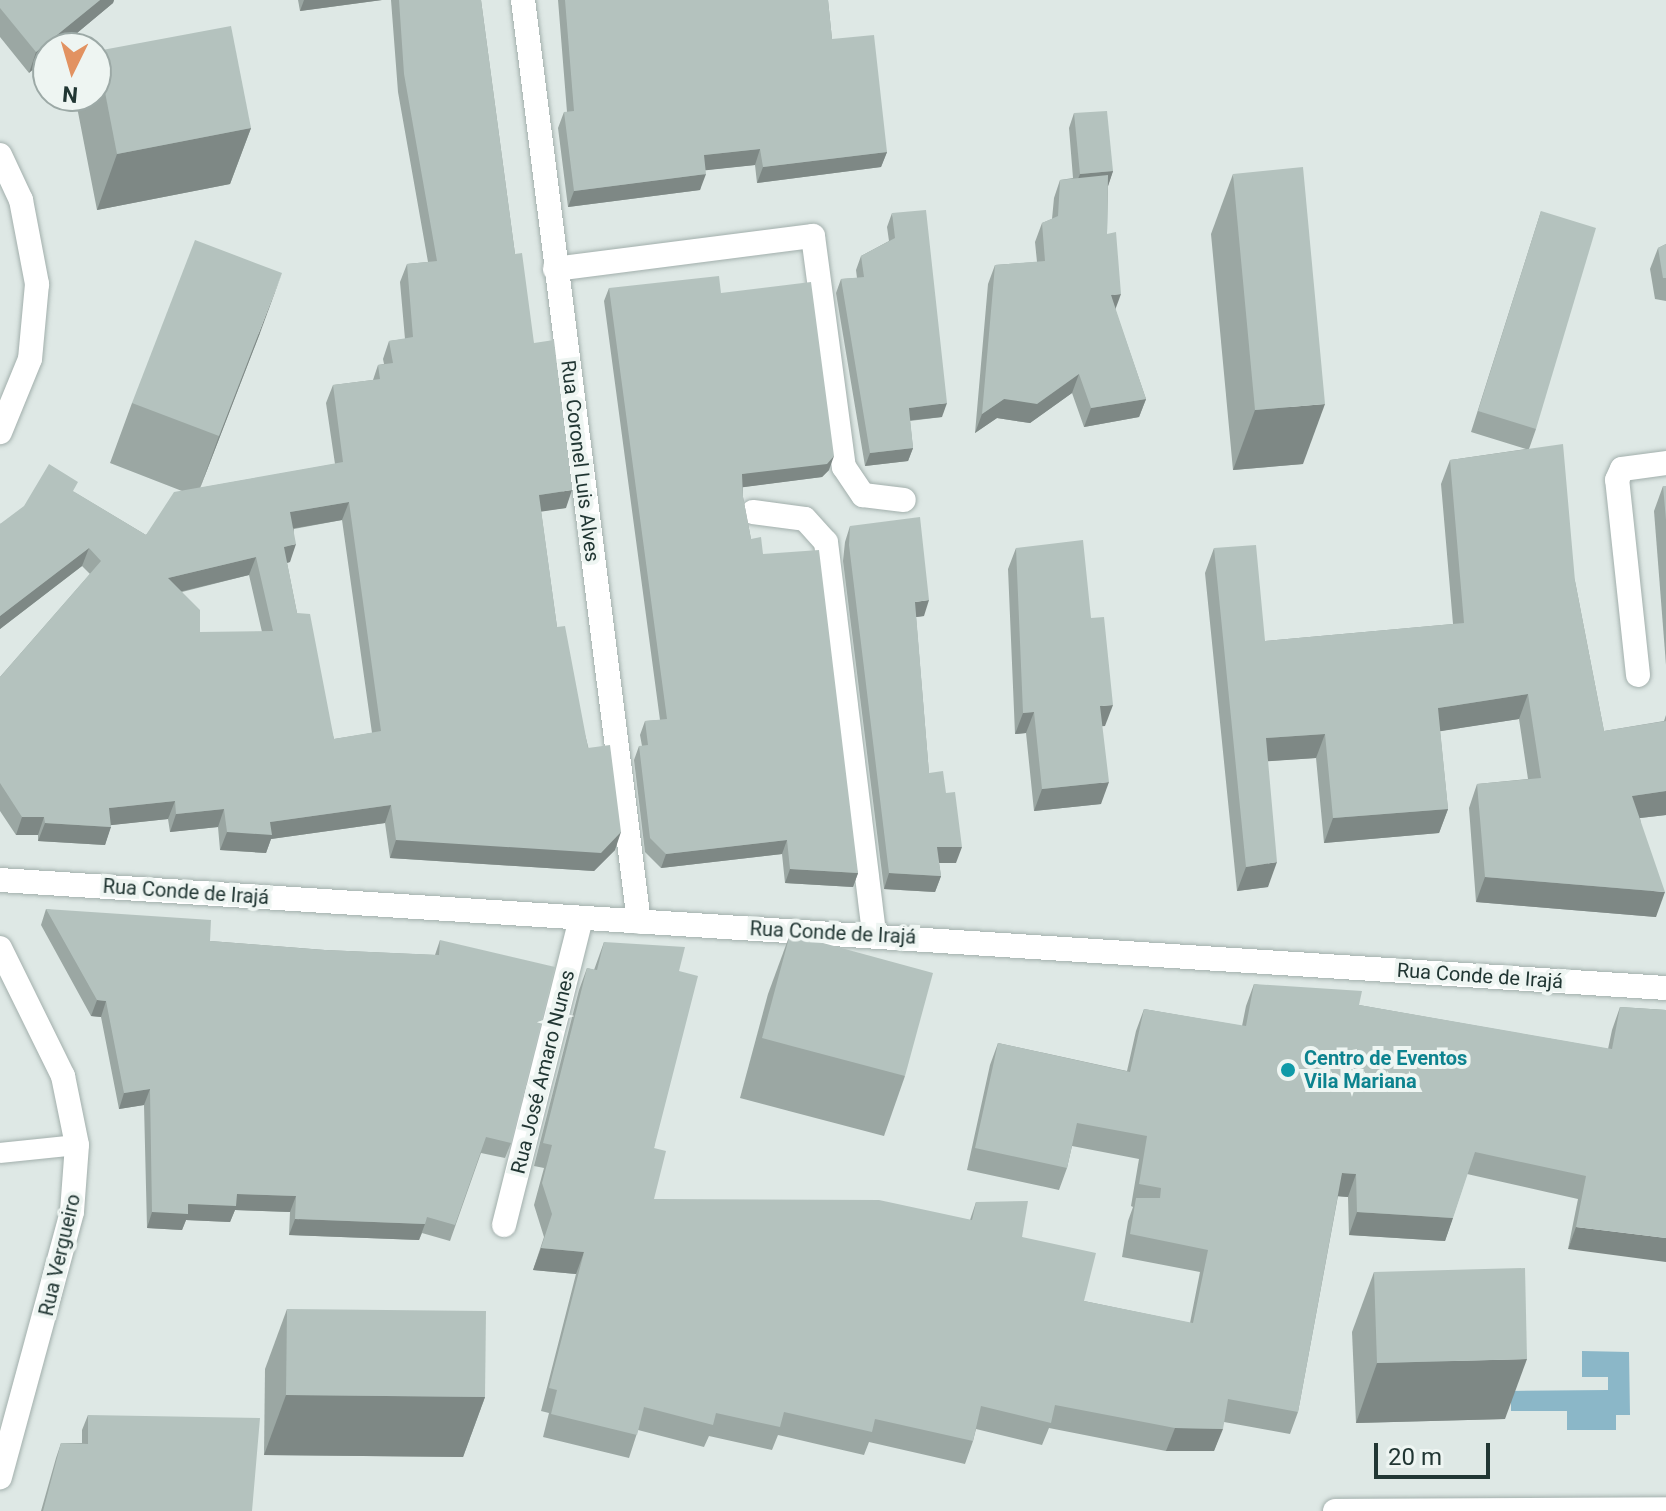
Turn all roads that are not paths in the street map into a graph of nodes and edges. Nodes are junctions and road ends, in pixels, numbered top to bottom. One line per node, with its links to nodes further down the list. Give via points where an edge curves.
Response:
1 (523, 0): 3 (street, Rua Coronel Luis Alves)
2 (0, 155): 4 (street, via 21,200 37,284 30,359)
3 (555, 269): 6 (street, via 813,236 844,467 863,495); 11 (street, Rua Coronel Luis Alves)
4 (0, 432)
5 (1666, 463): 8 (street, via 1622,469 1617,480)
6 (904, 500)
7 (753, 512): 12 (street, via 805,519 826,542)
8 (1638, 675)
9 (0, 880): 10 (street, Rua Conde de Irajá)
10 (581, 919): 11 (street, Rua Conde de Irajá); 17 (street, Rua José Amaro Nunes)
11 (639, 922): 12 (street, Rua Conde de Irajá)
12 (874, 935): 14 (street, Rua Conde de Irajá)
13 (0, 948): 15 (street, Rua Vergueiro, via 63,1076)
14 (1666, 988)
15 (77, 1145): 16 (lane); 18 (street, Rua Vergueiro, via 72,1212)
16 (0, 1153)
17 (504, 1225)
18 (0, 1477)
19 (1666, 1509): 20 (street)
20 (1335, 1511)

